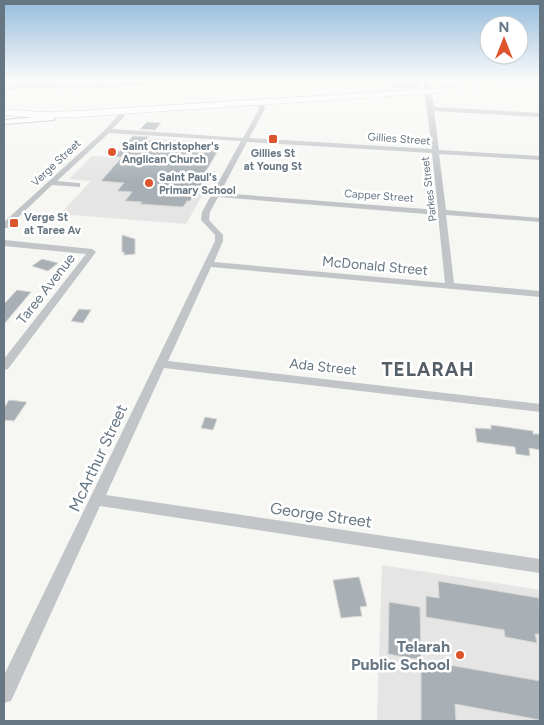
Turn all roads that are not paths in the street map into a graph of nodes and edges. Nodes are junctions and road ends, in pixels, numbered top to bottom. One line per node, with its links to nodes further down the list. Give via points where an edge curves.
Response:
1 (14, 113): 2 (highway)
2 (106, 113)
3 (137, 113): 7 (highway)
4 (260, 113): 13 (street)
5 (431, 113): 14 (street, Parkes Street)
6 (501, 113): 8 (street)
7 (121, 114): 10 (highway); 12 (street, Verge Street)
8 (540, 115)
9 (4, 117): 10 (highway)
10 (51, 118): 11 (main road)
11 (4, 122)
12 (107, 131): 13 (street, Gillies Street); 16 (street, Verge Street)
13 (245, 140): 14 (street, Gillies Street); 18 (street)
14 (436, 152): 15 (street, Gillies Street); 19 (street, Parkes Street)
15 (540, 158)
16 (51, 183): 17 (street); 21 (street, Verge Street)
17 (77, 185)
18 (215, 195): 19 (street, Capper Street); 23 (street, McArthur Street, via 205,220 219,235 219,241)
19 (442, 212): 20 (street, Capper Street); 24 (street, Parkes Street)
20 (540, 220)
21 (4, 226)
22 (4, 244): 27 (street, Taree Avenue, via 92,252)
23 (208, 264): 24 (street, McDonald Street); 26 (street, McArthur Street)
24 (450, 286): 25 (street, McDonald Street)
25 (540, 294)
26 (162, 364): 28 (street, Ada Street); 29 (street, McArthur Street)
27 (4, 366)
28 (540, 408)
29 (98, 500): 30 (street, George Street); 31 (street, McArthur Street)
30 (540, 566)
31 (4, 694)

